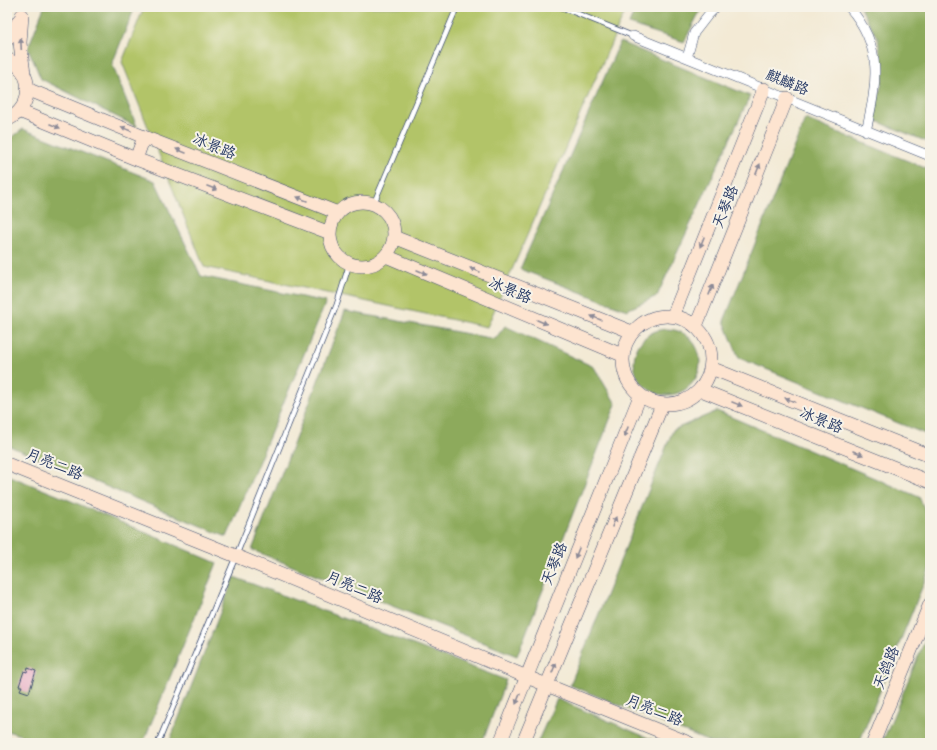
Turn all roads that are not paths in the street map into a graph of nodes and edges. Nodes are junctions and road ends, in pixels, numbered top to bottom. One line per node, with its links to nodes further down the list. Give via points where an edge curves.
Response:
1 (457, 7): 20 (lane)
2 (561, 7): 6 (lane)
3 (716, 7): 8 (street, via 694,33)
4 (849, 7): 16 (street, via 868,34 874,53 873,100)
5 (24, 11): 7 (main road); 10 (main road, one-way to 5, via 20,44)
6 (633, 36): 8 (street, 麒麟路)
7 (7, 40)
8 (687, 58): 12 (street, 麒麟路)
9 (7, 59): 10 (main road, via 17,65)
10 (24, 74): 11 (main road)
11 (27, 89): 14 (main road, via 28,94); 17 (main road, 冰景路, one-way to 11)
12 (764, 89): 13 (street, 麒麟路); 26 (main road, 天琴路, one-way to 26)
13 (787, 98): 16 (street, 麒麟路); 27 (main road, 天琴路, one-way to 13)
14 (19, 111): 15 (main road); 19 (main road, one-way to 19)
15 (7, 120)
16 (866, 130): 18 (street, 麒麟路)
17 (144, 137): 19 (main road); 21 (main road, 冰景路, one-way to 17)
18 (930, 156)
19 (136, 158): 22 (main road, one-way to 22)
20 (374, 204): 21 (main road, via 351,204); 23 (main road, via 389,217)
21 (338, 213): 22 (main road, via 330,227)
22 (330, 233): 25 (main road, via 332,248 338,257)
23 (394, 237): 24 (main road); 28 (main road, 冰景路, one-way to 23)
24 (386, 256): 25 (main road, via 377,263 367,266); 29 (main road, 冰景路, one-way to 29)
25 (349, 265): 37 (lane, via 337,304)
26 (673, 316): 27 (main road, via 685,319); 28 (main road, via 657,317 643,322)
27 (696, 326): 30 (main road, via 706,338 711,353)
28 (632, 332): 29 (main road)
29 (622, 356): 32 (main road, via 623,371 630,385)
30 (711, 368): 31 (main road, via 708,380); 34 (main road, 冰景路, one-way to 30)
31 (701, 390): 33 (main road, via 690,399 677,404); 36 (main road, 冰景路, one-way to 36)
32 (640, 396): 33 (main road); 39 (main road, 天琴路, one-way to 39)
33 (662, 405): 40 (main road, one-way to 33)
34 (930, 456)
35 (7, 464): 37 (main road, 月亮二路)
36 (930, 482)
37 (236, 556): 39 (main road, 月亮二路); 41 (lane)
38 (930, 604): 45 (main road, 天鸽路)
39 (526, 677): 40 (main road, 月亮二路); 42 (main road, 天琴路, one-way to 42)
40 (547, 685): 43 (main road); 44 (main road, 月亮二路)
41 (158, 743)
42 (500, 743)
43 (523, 743)
44 (689, 743)
45 (873, 743)

